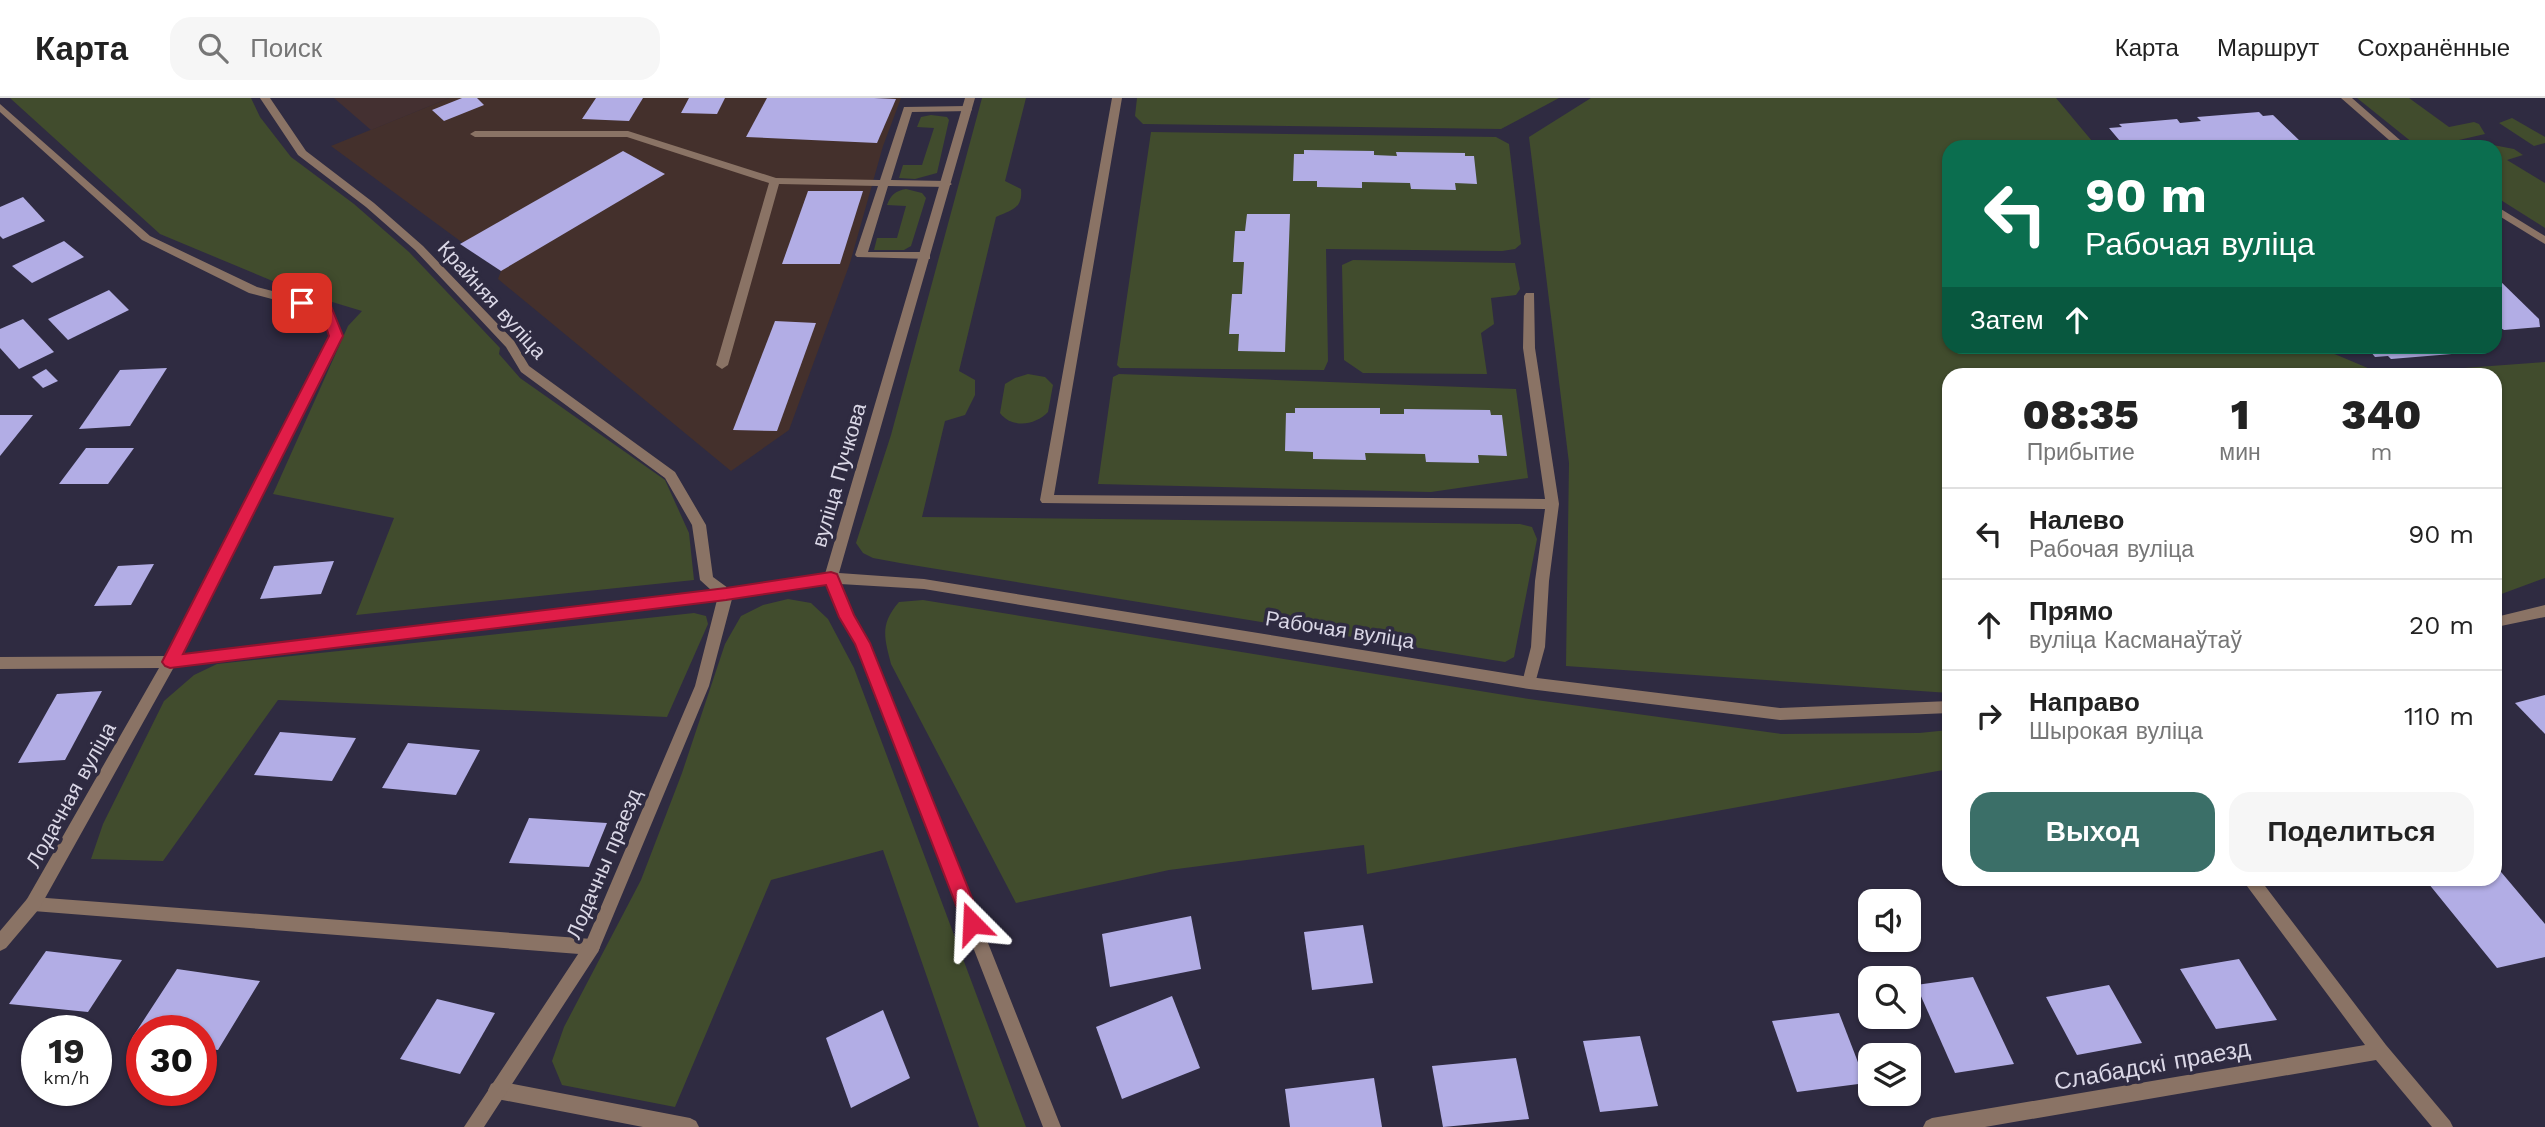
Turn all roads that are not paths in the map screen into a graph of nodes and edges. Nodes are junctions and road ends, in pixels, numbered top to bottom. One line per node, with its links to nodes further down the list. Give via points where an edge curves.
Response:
1 (265, 98): 18 (street, Крайняя вуліца, via 302,153 419,248 510,344 524,369 670,475 699,525 707,580)
2 (1117, 98): 16 (street, via 1047,500)
3 (2346, 98): 7 (street)
4 (969, 104): 9 (street, via 908,109); 10 (street, вуліца Пучкова)
5 (0, 107): 21 (street, Лодачная вуліца, via 146,238 253,290 326,309 336,336)
6 (475, 134): 8 (street, via 628,134)
7 (2395, 140)
8 (775, 181): 9 (street); 15 (street)
9 (885, 182): 10 (street); 13 (street, via 861,255)
10 (947, 184): 13 (street, вуліца Пучкова)
11 (2502, 213): 12 (street)
12 (2545, 241)
13 (926, 256): 17 (street, вуліца Пучкова)
14 (1530, 296): 16 (street, via 1529,348)
15 (722, 365)
16 (1552, 503): 23 (street, via 1538,647)
17 (831, 578): 18 (street, Рабочая вуліца); 23 (street, Рабочая вуліца, via 924,584); 33 (street, вуліца Пучкова, via 867,656)
18 (726, 594): 21 (street, Рабочая вуліца); 28 (street, Лодачны праезд, via 702,686)
19 (2545, 611): 20 (street)
20 (2502, 621)
21 (170, 662): 22 (street, Рабочая вуліца); 26 (street, Лодачная вуліца)
22 (0, 663)
23 (1530, 683): 24 (street, Рабочая вуліца, via 1780,714)
24 (1942, 707)
25 (2255, 886): 29 (street)
26 (33, 904): 27 (street, Лодачная вуліца); 28 (street)
27 (0, 943)
28 (592, 947): 30 (street, Лодачны праезд)
29 (2380, 1051): 34 (street, Слабадскі праезд); 35 (street)
30 (497, 1090): 31 (street, Лодачны праезд); 32 (street)
31 (473, 1127)
32 (691, 1127)
33 (1052, 1127)
34 (1932, 1127)
35 (2444, 1127)

